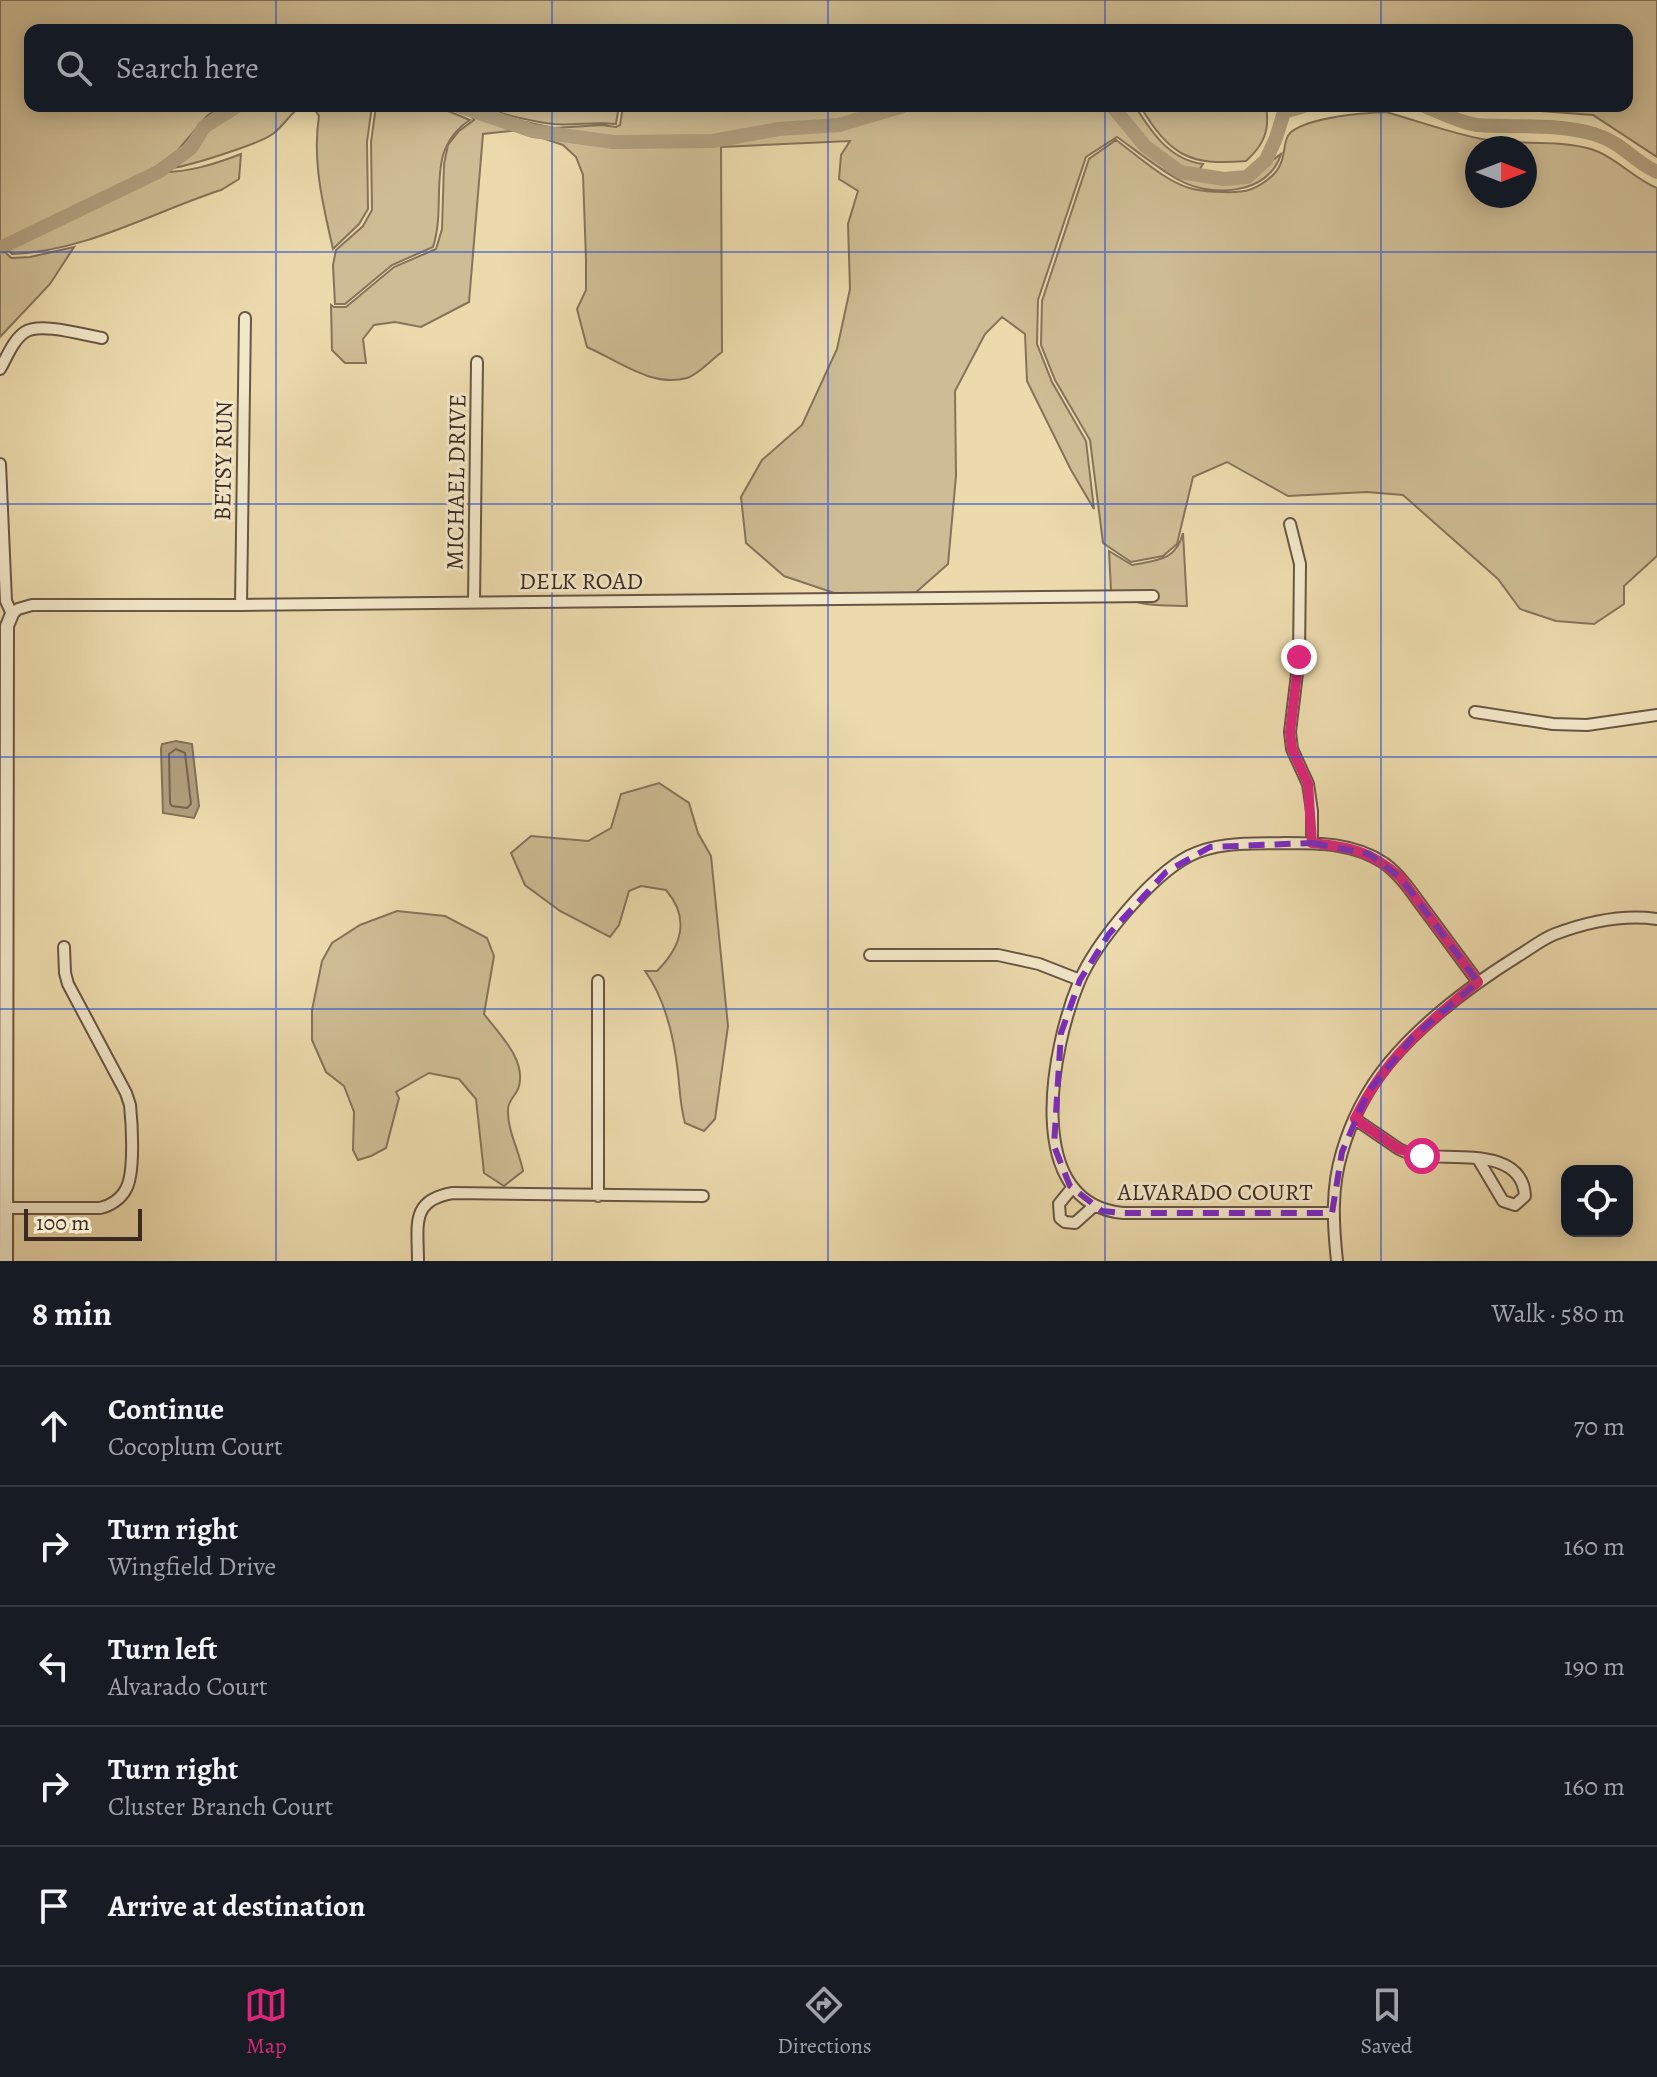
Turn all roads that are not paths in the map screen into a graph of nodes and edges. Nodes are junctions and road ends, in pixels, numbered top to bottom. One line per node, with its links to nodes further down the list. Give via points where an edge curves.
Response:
1 (245, 318): 9 (street, BETSY RUN)
2 (102, 338): 4 (street, via 28,330)
3 (477, 362): 8 (street, MICHAEL DRIVE)
4 (0, 369)
5 (0, 464): 10 (street, via 6,601)
6 (1290, 524): 14 (street, via 1300,567 1299,657 1290,732 1308,784)
7 (1153, 596): 8 (street, DELK ROAD)
8 (474, 602): 9 (street, DELK ROAD)
9 (241, 605): 10 (street, DELK ROAD, via 32,605)
10 (12, 614): 13 (street, via 7,626)
11 (1475, 712): 12 (street, via 1587,725)
12 (1657, 715)
13 (3, 727): 27 (street)
14 (1312, 843): 18 (street, ALVARADO COURT, via 1232,844 1188,856 1122,916); 20 (street, ALVARADO COURT, via 1351,848 1387,866)
15 (1657, 919): 20 (street, via 1616,918 1552,934)
16 (64, 947): 27 (street, via 68,984 130,1105 129,1181 120,1197 100,1208)
17 (870, 955): 18 (street, via 998,955)
18 (1080, 980): 23 (street, ALVARADO COURT, via 1061,1033 1055,1076 1054,1146)
19 (598, 981): 24 (street)
20 (1478, 982): 21 (street, via 1386,1066)
21 (1355, 1119): 22 (street, via 1410,1154); 28 (street, via 1342,1152)
22 (1478, 1159): 22 (street, via 1514,1168 1524,1182 1525,1196 1515,1205 1503,1201)
23 (1072, 1188): 26 (street, ALVARADO COURT); 26 (street, via 1059,1204 1060,1218 1075,1223)
24 (598, 1196): 25 (street); 30 (street, via 436,1196 420,1213)
25 (703, 1196)
26 (1094, 1206): 28 (street, ALVARADO COURT, via 1123,1213)
27 (6, 1208): 29 (street)
28 (1332, 1213): 31 (street)
29 (6, 1261)
30 (418, 1261)
31 (1337, 1261)

